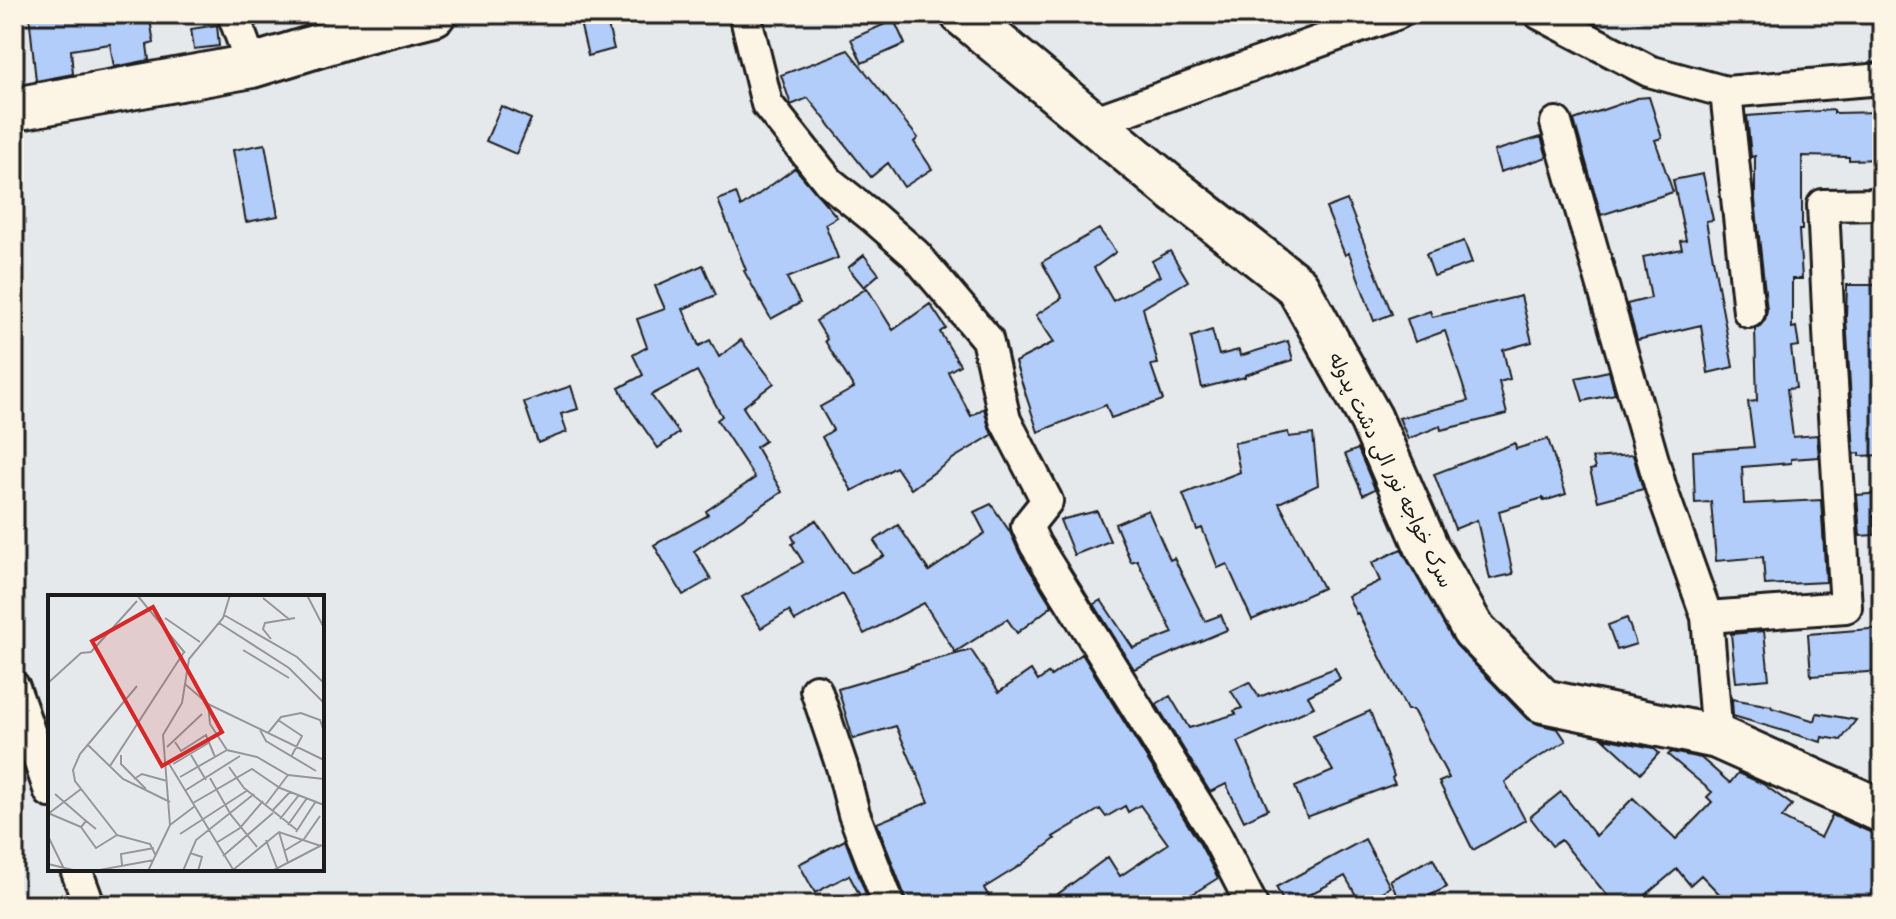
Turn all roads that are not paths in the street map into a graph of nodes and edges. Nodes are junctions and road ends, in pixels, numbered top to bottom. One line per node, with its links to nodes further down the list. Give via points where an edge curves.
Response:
1 (233, 14): 7 (street)
2 (434, 14): 7 (main road)
3 (745, 14): 24 (street, via 767,104 829,182 915,254 987,339 1005,420 1047,501 1027,526 1035,544 1216,835)
4 (962, 14): 11 (main road, سرک خواجه نور الی دشت پدوله)
5 (1396, 14): 11 (street)
6 (1540, 14): 9 (street, via 1649,71)
7 (252, 66): 10 (main road)
8 (1882, 79): 9 (street)
9 (1726, 92): 14 (street)
10 (14, 109)
11 (1093, 122): 18 (main road, سرک خواجه نور الی دشت پدوله, via 1297,286 1371,419 1427,548 1473,629 1543,701)
12 (1556, 123): 15 (street, via 1661,488)
13 (1882, 204): 15 (street, via 1823,205 1846,607)
14 (1749, 312)
15 (1707, 617): 18 (street)
16 (14, 687): 19 (street)
17 (816, 690): 23 (street)
18 (1717, 737): 20 (main road, سرک خواجه نور الی دشت پدوله)
19 (48, 786)
20 (1882, 811)
21 (77, 871): 22 (street)
22 (89, 905)
23 (889, 905)
24 (1252, 905)

